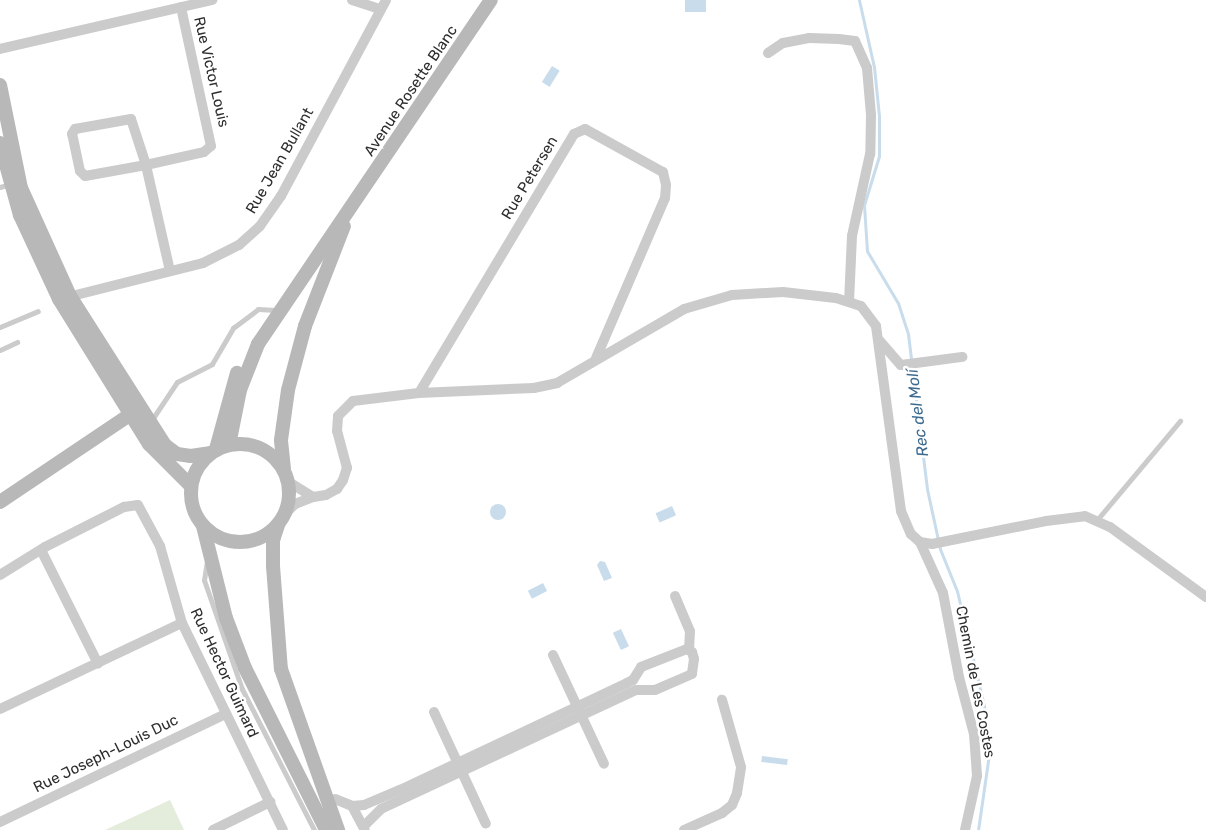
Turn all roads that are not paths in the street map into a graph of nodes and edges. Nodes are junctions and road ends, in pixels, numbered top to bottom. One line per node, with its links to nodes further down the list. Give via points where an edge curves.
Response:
1 (212, 0): 5 (street)
2 (352, 0): 6 (street)
3 (386, 0): 6 (street, Rue Jean Bullant)
4 (491, 0): 13 (main road, Avenue Rosette Blanc)
5 (181, 7): 7 (street); 11 (street, Rue Victor Louis, via 211,146 204,152)
6 (380, 9): 14 (street, Rue Jean Bullant, via 280,196 260,226 222,256)
7 (0, 49)
8 (768, 53): 16 (street, via 784,43 809,38 839,39 854,42 866,68 870,154 852,236)
9 (0, 85): 15 (main road, via 21,188)
10 (0, 143): 12 (main road)
11 (146, 165): 11 (street, via 131,119 75,129 72,134 80,171 85,176); 14 (street)
12 (5, 186): 15 (main road)
13 (356, 201): 17 (main road, Avenue Rosette Blanc); 30 (main road, Avenue Rosette Blanc, via 300,344 283,416)
14 (170, 271): 15 (street, Rue Jean Bullant)
15 (64, 298): 26 (main road); 28 (main road)
16 (849, 302): 20 (street, via 861,306 876,326); 24 (street, via 783,292 709,300 654,324)
17 (280, 310): 28 (lane, via 258,309 233,328 212,364 177,382); 29 (main road, Avenue Rosette Blanc, via 258,344)
18 (38, 311): 19 (lane)
19 (0, 327)
20 (878, 339): 23 (street, via 901,365); 38 (street, Chemin de Les Costes, via 901,511 911,534)
21 (16, 342): 22 (lane)
22 (0, 350)
23 (962, 357)
24 (596, 358): 25 (street, via 583,369 549,385); 25 (street, Rue Petersen, via 665,198 666,185 663,172 584,129 574,134)
25 (419, 393): 33 (street, via 353,401 346,406 338,416 337,431 347,468 343,480 337,489)
26 (131, 414): 28 (main road, via 138,412); 32 (main road, via 157,455); 34 (main road)
27 (1180, 421): 36 (lane)
28 (149, 422): 29 (main road, via 165,446 177,454 192,456)
29 (219, 449): 30 (main road, via 241,443 260,448 276,458); 32 (main road, via 201,462)
30 (284, 469): 31 (main road)
31 (289, 482): 33 (street); 35 (main road)
32 (191, 486): 37 (main road, via 193,507)
33 (313, 497): 35 (street, via 295,504)
34 (0, 502)
35 (282, 519): 37 (main road, via 259,539 241,542 223,539); 47 (main road, via 273,540)
36 (1096, 521): 38 (street, via 1085,516 945,542); 43 (street, via 1110,527)
37 (204, 526): 40 (main road)
38 (920, 542): 72 (street, Chemin de Les Costes, via 943,593 974,734 977,776)
39 (42, 550): 41 (street, Rue Hector Guimard); 44 (street, Rue Hector Guimard, via 124,507 138,504 160,546); 48 (street)
40 (208, 553): 67 (lane, via 204,580 219,630 242,689); 68 (main road, via 226,618 245,668)
41 (0, 576)
42 (675, 596): 45 (street, via 690,631)
43 (1206, 597)
44 (182, 623): 48 (street); 55 (street, Rue Hector Guimard)
45 (689, 650): 49 (street, via 641,667); 49 (street, via 694,659 692,674 655,690)
46 (553, 655): 52 (street)
47 (280, 656): 59 (main road); 69 (main road, via 290,700)
48 (98, 664): 53 (street)
49 (636, 684): 52 (street); 56 (street)
50 (0, 697): 53 (street)
51 (722, 700): 71 (street, via 741,767 737,793 722,813)
52 (577, 705): 56 (street); 58 (street)
53 (3, 708)
54 (434, 712): 58 (street)
55 (225, 714): 60 (street, Rue Hector Guimard); 62 (street, Rue Joseph-Louis Duc)
56 (581, 717): 57 (street); 58 (street)
57 (604, 764)
58 (461, 767): 61 (street, via 372,802); 63 (street); 64 (street, via 381,809)
59 (335, 799): 61 (street); 70 (main road)
60 (270, 802): 65 (street); 66 (street, Rue Hector Guimard)
61 (352, 806): 64 (street)
62 (0, 822)
63 (486, 824)
64 (365, 828)
65 (213, 830)
66 (283, 830)
67 (314, 830)
68 (326, 830)
69 (338, 830)
70 (346, 830)
71 (684, 830)
72 (965, 830)

